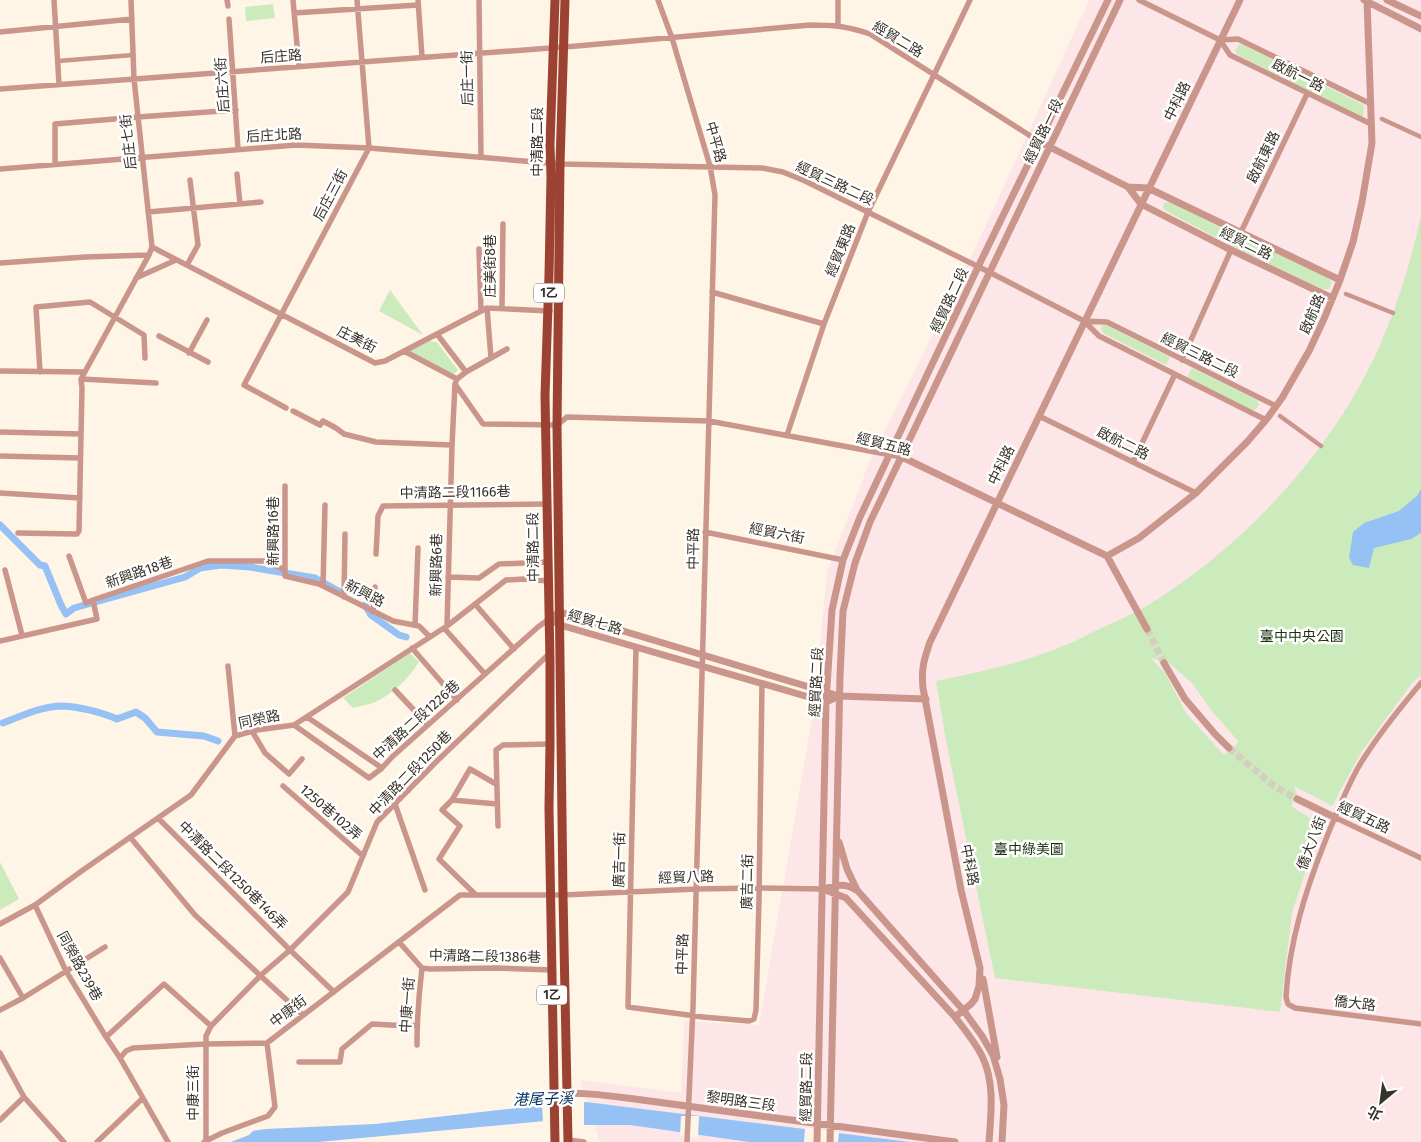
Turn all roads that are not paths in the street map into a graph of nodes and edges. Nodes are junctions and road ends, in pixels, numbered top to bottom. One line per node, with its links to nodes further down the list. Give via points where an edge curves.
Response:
1 (54, 0): 24 (street)
2 (131, 0): 21 (street, 后庄七街)
3 (293, 0): 19 (street)
4 (357, 0): 18 (street)
5 (479, 0): 31 (street, 后庄一街)
6 (555, 0): 29 (main road, 中清路二段 / 1乙)
7 (565, 0): 30 (main road, 中清路二段 / 1乙)
8 (658, 0): 27 (street, 中平路)
9 (838, 0): 23 (street)
10 (970, 0): 38 (street, 經貿東路)
11 (1108, 0): 49 (street, 經貿路一段)
12 (1120, 0): 50 (street, 經貿路一段)
13 (1139, 0): 28 (street, 啟航一路)
14 (1240, 0): 28 (street, 中科路)
15 (1366, 0): 25 (street); 43 (street, 啟航路)
16 (1387, 0): 20 (street)
17 (418, 2): 18 (street); 33 (street)
18 (358, 9): 19 (street); 35 (street)
19 (294, 13): 36 (street)
20 (1421, 16)
21 (132, 19): 24 (street); 32 (street, 后庄七街)
22 (229, 19): 37 (street, 后庄六街)
23 (838, 26): 27 (street, 經貿二路, via 810,25); 38 (street, 經貿二路, via 870,34)
24 (55, 27): 26 (street); 34 (street)
25 (1421, 28)
26 (0, 32)
27 (672, 38): 30 (street, 經貿二路); 58 (street, 中平路)
28 (1220, 40): 42 (street, 啟航一路, via 1230,55); 43 (street, 啟航一路, via 1238,39); 63 (street, 中科路)
29 (553, 47): 30 (street, 后庄路); 31 (street, 后庄路); 55 (main road, 中清路二段 / 1乙)
30 (564, 47): 57 (main road, 中清路二段 / 1乙)
31 (479, 52): 33 (street, 后庄路); 53 (street, 后庄一街)
32 (133, 55): 34 (street); 39 (street, 后庄七街)
33 (422, 57): 35 (street, 后庄路)
34 (58, 61): 40 (street)
35 (363, 62): 36 (street, 后庄路); 51 (street)
36 (299, 67): 37 (street, 后庄路)
37 (234, 72): 39 (street, 后庄路); 44 (street, 后庄六街)
38 (934, 75): 49 (street, 經貿二路); 69 (street, 經貿東路)
39 (134, 79): 40 (street, 后庄路); 45 (street, 后庄七街)
40 (59, 84): 41 (street, 后庄路)
41 (0, 89)
42 (1307, 94): 47 (street, 啟航一路); 71 (street, 啟航東路)
43 (1371, 104): 47 (street, 啟航路)
44 (236, 110): 45 (street); 52 (street, 后庄六街)
45 (138, 117): 54 (street, 后庄七街); 56 (street, via 54,124)
46 (1382, 119): 48 (street)
47 (1371, 124): 82 (street, 啟航路, via 1372,143 1362,202)
48 (1421, 137)
49 (1040, 142): 50 (street, 經貿二路); 79 (street, 經貿路一段)
50 (1049, 147): 62 (street, 經貿二路); 80 (street, 經貿路一段)
51 (369, 148): 52 (street, 后庄北路, via 296,145); 53 (street, 后庄北路); 91 (street, 后庄三街)
52 (238, 150): 54 (street, 后庄北路)
53 (481, 156): 55 (street, 后庄北路)
54 (142, 157): 56 (street, 后庄北路); 68 (street, 后庄七街)
55 (550, 162): 57 (street, 經貿三路二段); 88 (main road, 中清路二段 / 1乙)
56 (55, 164): 59 (street, 后庄北路)
57 (560, 164): 58 (street, 經貿三路二段); 89 (main road, 中清路二段 / 1乙)
58 (710, 166): 69 (street, 經貿三路二段, via 783,172); 83 (street, 中平路, via 714,195)
59 (0, 168)
60 (237, 174): 65 (street)
61 (190, 180): 67 (street)
62 (1128, 188): 63 (street, 經貿二路); 66 (street, 經貿二路)
63 (1148, 188): 66 (street, 中科路); 71 (street, 經貿二路)
64 (261, 202): 65 (street)
65 (240, 204): 67 (street)
66 (1141, 204): 74 (street, 經貿二路); 94 (street, 中科路)
67 (194, 208): 68 (street); 78 (street, via 198,246)
68 (148, 212): 72 (street, 后庄七街)
69 (868, 212): 79 (street, 經貿三路二段); 95 (street, 經貿東路)
70 (503, 224): 86 (street, 庄美街8巷)
71 (1241, 232): 82 (street, 經貿二路)
72 (152, 247): 75 (street, 后庄七街); 76 (street, 庄美街)
73 (479, 249): 87 (street)
74 (1232, 250): 85 (street, 經貿二路); 103 (street)
75 (149, 255): 77 (street); 81 (street, 后庄七街)
76 (176, 260): 78 (street, 庄美街); 81 (street)
77 (0, 263)
78 (187, 265): 91 (street, 庄美街)
79 (978, 267): 80 (street, 經貿三路二段); 127 (street, 經貿路二段)
80 (989, 272): 94 (street, 經貿三路二段); 130 (street, 經貿路二段)
81 (136, 278): 92 (street, 后庄七街)
82 (1340, 280): 85 (street, 啟航路)
83 (712, 292): 95 (street); 119 (street, 中平路)
84 (1346, 294): 90 (street)
85 (1332, 298): 113 (street, 啟航路, via 1309,351)
86 (502, 308): 87 (street, 庄美街); 88 (street, 庄美街)
87 (484, 309): 96 (street, 庄美街); 102 (street)
88 (548, 311): 89 (street, 庄美街); 120 (main road, 中清路二段 / 1乙)
89 (559, 312): 121 (main road, 中清路二段 / 1乙)
90 (1393, 313)
91 (281, 314): 99 (street, 庄美街, via 375,363); 114 (street, 后庄三街, via 244,385)
92 (114, 317): 101 (street, via 144,335); 106 (street, via 90,302 36,307); 107 (street, 后庄七街)
93 (207, 320): 100 (street)
94 (1084, 321): 103 (street, 經貿三路二段, via 1107,322); 109 (street, 經貿三路二段, via 1099,336); 116 (street, 中科路)
95 (824, 324): 124 (street, 經貿東路)
96 (437, 334): 99 (street, 庄美街); 108 (street)
97 (159, 336): 100 (street)
98 (507, 349): 102 (street)
99 (404, 351): 111 (street)
100 (189, 353): 104 (street)
101 (145, 358)
102 (491, 358): 108 (street)
103 (1182, 360): 113 (street, 經貿三路二段)
104 (208, 362)
105 (0, 371): 106 (street)
106 (40, 372): 107 (street)
107 (84, 372): 110 (street, 后庄七街)
108 (466, 372): 111 (street)
109 (1174, 374): 118 (street, 經貿三路二段); 131 (street)
110 (80, 379): 112 (street); 123 (street)
111 (456, 382): 120 (street, via 483,424); 125 (street, 新興路6巷)
112 (156, 383)
113 (1276, 406): 118 (street, 啟航路)
114 (286, 408)
115 (293, 411): 125 (street, via 320,425 323,421 344,434 376,442)
116 (1039, 416): 131 (street, 啟航二路); 136 (street, 中科路)
117 (1280, 416): 126 (street)
118 (1266, 420): 134 (street, 啟航路)
119 (709, 421): 121 (street, 經貿五路, via 567,417); 124 (street, 經貿五路); 140 (street, 中平路)
120 (545, 424): 121 (street); 137 (main road, 中清路二段 / 1乙)
121 (557, 425): 159 (main road, 中清路二段 / 1乙)
122 (0, 432): 123 (street)
123 (81, 434): 129 (street)
124 (787, 435): 127 (street, 經貿五路)
125 (452, 445): 139 (street, 新興路6巷)
126 (1321, 446)
127 (889, 455): 130 (street, 經貿五路); 147 (street, 經貿路二段)
128 (0, 456): 129 (street)
129 (80, 458): 135 (street)
130 (902, 458): 136 (street, 經貿五路); 182 (street, 經貿路二段, via 870,522 855,563 843,611)
131 (1133, 462): 134 (street, 啟航二路)
132 (285, 486): 150 (street, 新興路16巷)
133 (0, 493): 135 (street)
134 (1196, 493): 146 (street, 啟航路, via 1139,538)
135 (80, 498): 141 (street, via 77,534)
136 (997, 503): 146 (street, 經貿五路); 183 (street, 中科路, via 930,642 921,671)
137 (546, 504): 139 (street, 中清路二段1166巷); 148 (main road, 中清路二段 / 1乙)
138 (324, 505): 153 (street)
139 (450, 505): 144 (street, 中清路二段1166巷, via 383,506 378,516); 151 (street, 新興路6巷)
140 (705, 532): 147 (street, 經貿六街); 173 (street, 中平路)
141 (18, 533)
142 (345, 534): 155 (street)
143 (418, 548): 161 (street)
144 (376, 554)
145 (69, 556): 156 (street, via 86,603)
146 (1107, 556): 164 (street)
147 (843, 560): 181 (street, 經貿路二段, via 832,610)
148 (548, 562): 151 (street, via 499,564 479,578); 152 (main road, 中清路二段 / 1乙)
149 (5, 570): 165 (street)
150 (285, 573): 153 (street, 新興路); 156 (street, 新興路18巷, via 264,561 208,561)
151 (448, 577): 163 (street, 新興路6巷)
152 (548, 581): 157 (street, 同榮路, via 506,580); 160 (main road, 中清路二段 / 1乙)
153 (323, 586): 155 (street, 新興路)
154 (375, 587): 158 (street)
155 (344, 597): 158 (street, 新興路)
156 (93, 600): 165 (street, 新興路18巷, via 97,619)
157 (475, 604): 163 (street, 同榮路); 170 (street)
158 (373, 612): 161 (street, 新興路, via 393,621)
159 (560, 612): 160 (street, 經貿七路); 162 (main road, 中清路二段 / 1乙); 173 (street, 經貿七路)
160 (549, 619): 162 (street, 經貿七路); 170 (street, 中清路二段1226巷); 172 (main road, 中清路二段 / 1乙)
161 (415, 625): 166 (street, 新興路)
162 (560, 625): 168 (street, 經貿七路); 171 (main road, 中清路二段 / 1乙)
163 (445, 627): 166 (street, 同榮路); 177 (street)
164 (1147, 629)
165 (22, 635): 167 (street, 新興路18巷)
166 (430, 637): 169 (street, 同榮路)
167 (0, 641)
168 (636, 647): 176 (street, 經貿七路); 213 (street, 廣吉一街)
169 (412, 648): 184 (street); 186 (street, 同榮路)
170 (514, 649): 177 (street, 中清路二段1226巷)
171 (561, 649): 172 (street, 中清路二段1250巷); 218 (main road, 中清路二段 / 1乙)
172 (550, 653): 191 (main road, 中清路二段 / 1乙); 199 (street, 中清路二段1250巷)
173 (702, 655): 176 (street, 中平路); 181 (street, 經貿七路)
174 (1164, 663): 192 (street, via 1185,699)
175 (228, 666): 190 (street)
176 (702, 666): 178 (street, 經貿七路); 209 (street, 中平路)
177 (485, 674): 184 (street, 中清路二段1226巷)
178 (762, 683): 185 (street, 經貿七路); 210 (street, 廣吉二街)
179 (1421, 683): 201 (street, 僑大八街, via 1360,765)
180 (395, 690): 188 (street)
181 (827, 692): 182 (street, 經貿七路); 185 (street, 經貿路二段)
182 (839, 696): 183 (street, 經貿七路); 185 (street, 經貿七路); 204 (street, 經貿路二段)
183 (926, 699): 226 (street, 中科路, via 961,890)
184 (457, 700): 188 (street, 中清路二段1226巷)
185 (826, 702): 211 (street, 經貿路二段)
186 (307, 717): 187 (street, 同榮路); 194 (street)
187 (294, 725): 189 (street, 同榮路); 194 (street, 中清路二段1226巷, via 369,778)
188 (428, 725): 194 (street, 中清路二段1226巷)
189 (252, 732): 190 (street, 同榮路); 193 (street, via 265,753 289,774)
190 (235, 736): 202 (street, 同榮路, via 191,795)
191 (550, 744): 195 (street, via 503,745 496,750); 217 (main road, 中清路二段 / 1乙)
192 (1229, 748)
193 (302, 759)
194 (382, 768)
195 (496, 784): 198 (street, via 470,769); 200 (street)
196 (283, 786): 206 (street, 1250巷102弄)
197 (1297, 799): 201 (street, 經貿五路)
198 (452, 800): 200 (street); 215 (street, via 442,810 460,826 439,859)
199 (395, 804): 206 (street, 中清路二段1250巷, via 377,822); 212 (street)
200 (497, 804): 203 (street)
201 (1334, 817): 207 (street, 經貿五路); 232 (street, 僑大八街, via 1299,917 1287,980)
202 (158, 818): 205 (street, 同榮路); 223 (street, 中清路二段1250巷146弄)
203 (498, 826)
204 (836, 834): 208 (street, 經貿路二段); 214 (street, via 847,870)
205 (130, 837): 219 (street, 同榮路); 229 (street, via 195,915)
206 (363, 856): 223 (street, 中清路二段1250巷, via 348,892)
207 (1421, 858)
208 (836, 885): 211 (street, 經貿八路); 214 (street, via 850,887); 216 (street, 經貿路二段)
209 (696, 888): 210 (street, 經貿八路); 213 (street, 經貿八路); 236 (street, 中平路)
210 (759, 888): 211 (street, 經貿八路); 236 (street, 廣吉二街, via 754,1019)
211 (824, 889): 216 (street, 經貿八路); 255 (street, 經貿路二段)
212 (424, 890)
213 (630, 892): 218 (street, 經貿八路); 236 (street, 廣吉一街, via 628,1007)
214 (860, 893): 234 (street)
215 (475, 894): 217 (street, 中康街); 221 (street, 中康街, via 460,895)
216 (836, 894): 237 (street, 經貿八路, via 846,898); 256 (street, 經貿路二段)
217 (550, 895): 218 (street, 經貿八路); 227 (main road, 中清路二段 / 1乙)
218 (563, 895): 249 (main road, 中清路二段 / 1乙)
219 (35, 905): 220 (street, 同榮路); 228 (street, 同榮路239巷)
220 (0, 924)
221 (399, 942): 225 (street, 中清路二段1386巷); 230 (street, 中康街)
222 (106, 946): 228 (street)
223 (290, 950): 229 (street, 中清路二段1250巷); 230 (street, 中清路二段1250巷146弄)
224 (0, 958): 231 (street)
225 (422, 968): 227 (street, 中清路二段1386巷); 239 (street, 中康一街)
226 (980, 968): 234 (street, 中科路, via 977,994); 248 (street, 中科路)
227 (552, 970): 250 (main road, 中清路二段 / 1乙)
228 (66, 971): 231 (street); 241 (street, 同榮路239巷)
229 (261, 975): 235 (street); 240 (street, 中清路二段1250巷)
230 (334, 992): 235 (street, 中康街)
231 (23, 998): 233 (street)
232 (1288, 1004): 238 (street, 僑大路, via 1295,1008)
233 (0, 1010)
234 (964, 1011): 237 (street, 中科路); 248 (street, 中科路, via 993,1055)
235 (303, 1015): 242 (street, 中康街)
236 (693, 1016): 253 (street, 中平路)
237 (955, 1017): 268 (street, via 983,1058 992,1104)
238 (1421, 1024)
239 (417, 1025): 244 (street, 中康一街); 247 (street, via 372,1024 342,1048 340,1062)
240 (211, 1026): 241 (street, via 164,984); 243 (street, 中清路二段1250巷)
241 (106, 1037): 246 (street, 同榮路239巷)
242 (267, 1043): 243 (street, 中康街); 257 (street, via 275,1107 268,1116)
243 (205, 1044): 246 (street, 中康街, via 133,1048); 257 (street, 中康三街)
244 (417, 1045)
245 (0, 1053): 251 (street)
246 (120, 1058): 252 (street)
247 (299, 1062)
248 (1000, 1079): 269 (street, 中科路, via 1004,1104)
249 (568, 1093): 250 (street, 黎明路三段); 253 (street, 黎明路三段, via 618,1097); 258 (main road, 1乙)
250 (554, 1094): 262 (main road, 1乙)
251 (24, 1097): 254 (street); 259 (street)
252 (143, 1098): 260 (street); 261 (street)
253 (688, 1110): 255 (street, 黎明路三段); 264 (street, 中平路)
254 (0, 1120)
255 (818, 1127): 256 (street, 黎明路三段); 265 (street, 經貿路二段)
256 (830, 1128): 266 (street, 經貿路二段); 267 (street, 黎明路三段)
257 (205, 1141)
258 (568, 1141): 263 (street)
259 (64, 1142)
260 (97, 1142)
261 (168, 1142)
262 (555, 1142)
263 (584, 1142)
264 (687, 1142)
265 (817, 1142)
266 (830, 1142)
267 (955, 1142)
268 (990, 1142)
269 (1002, 1142)

